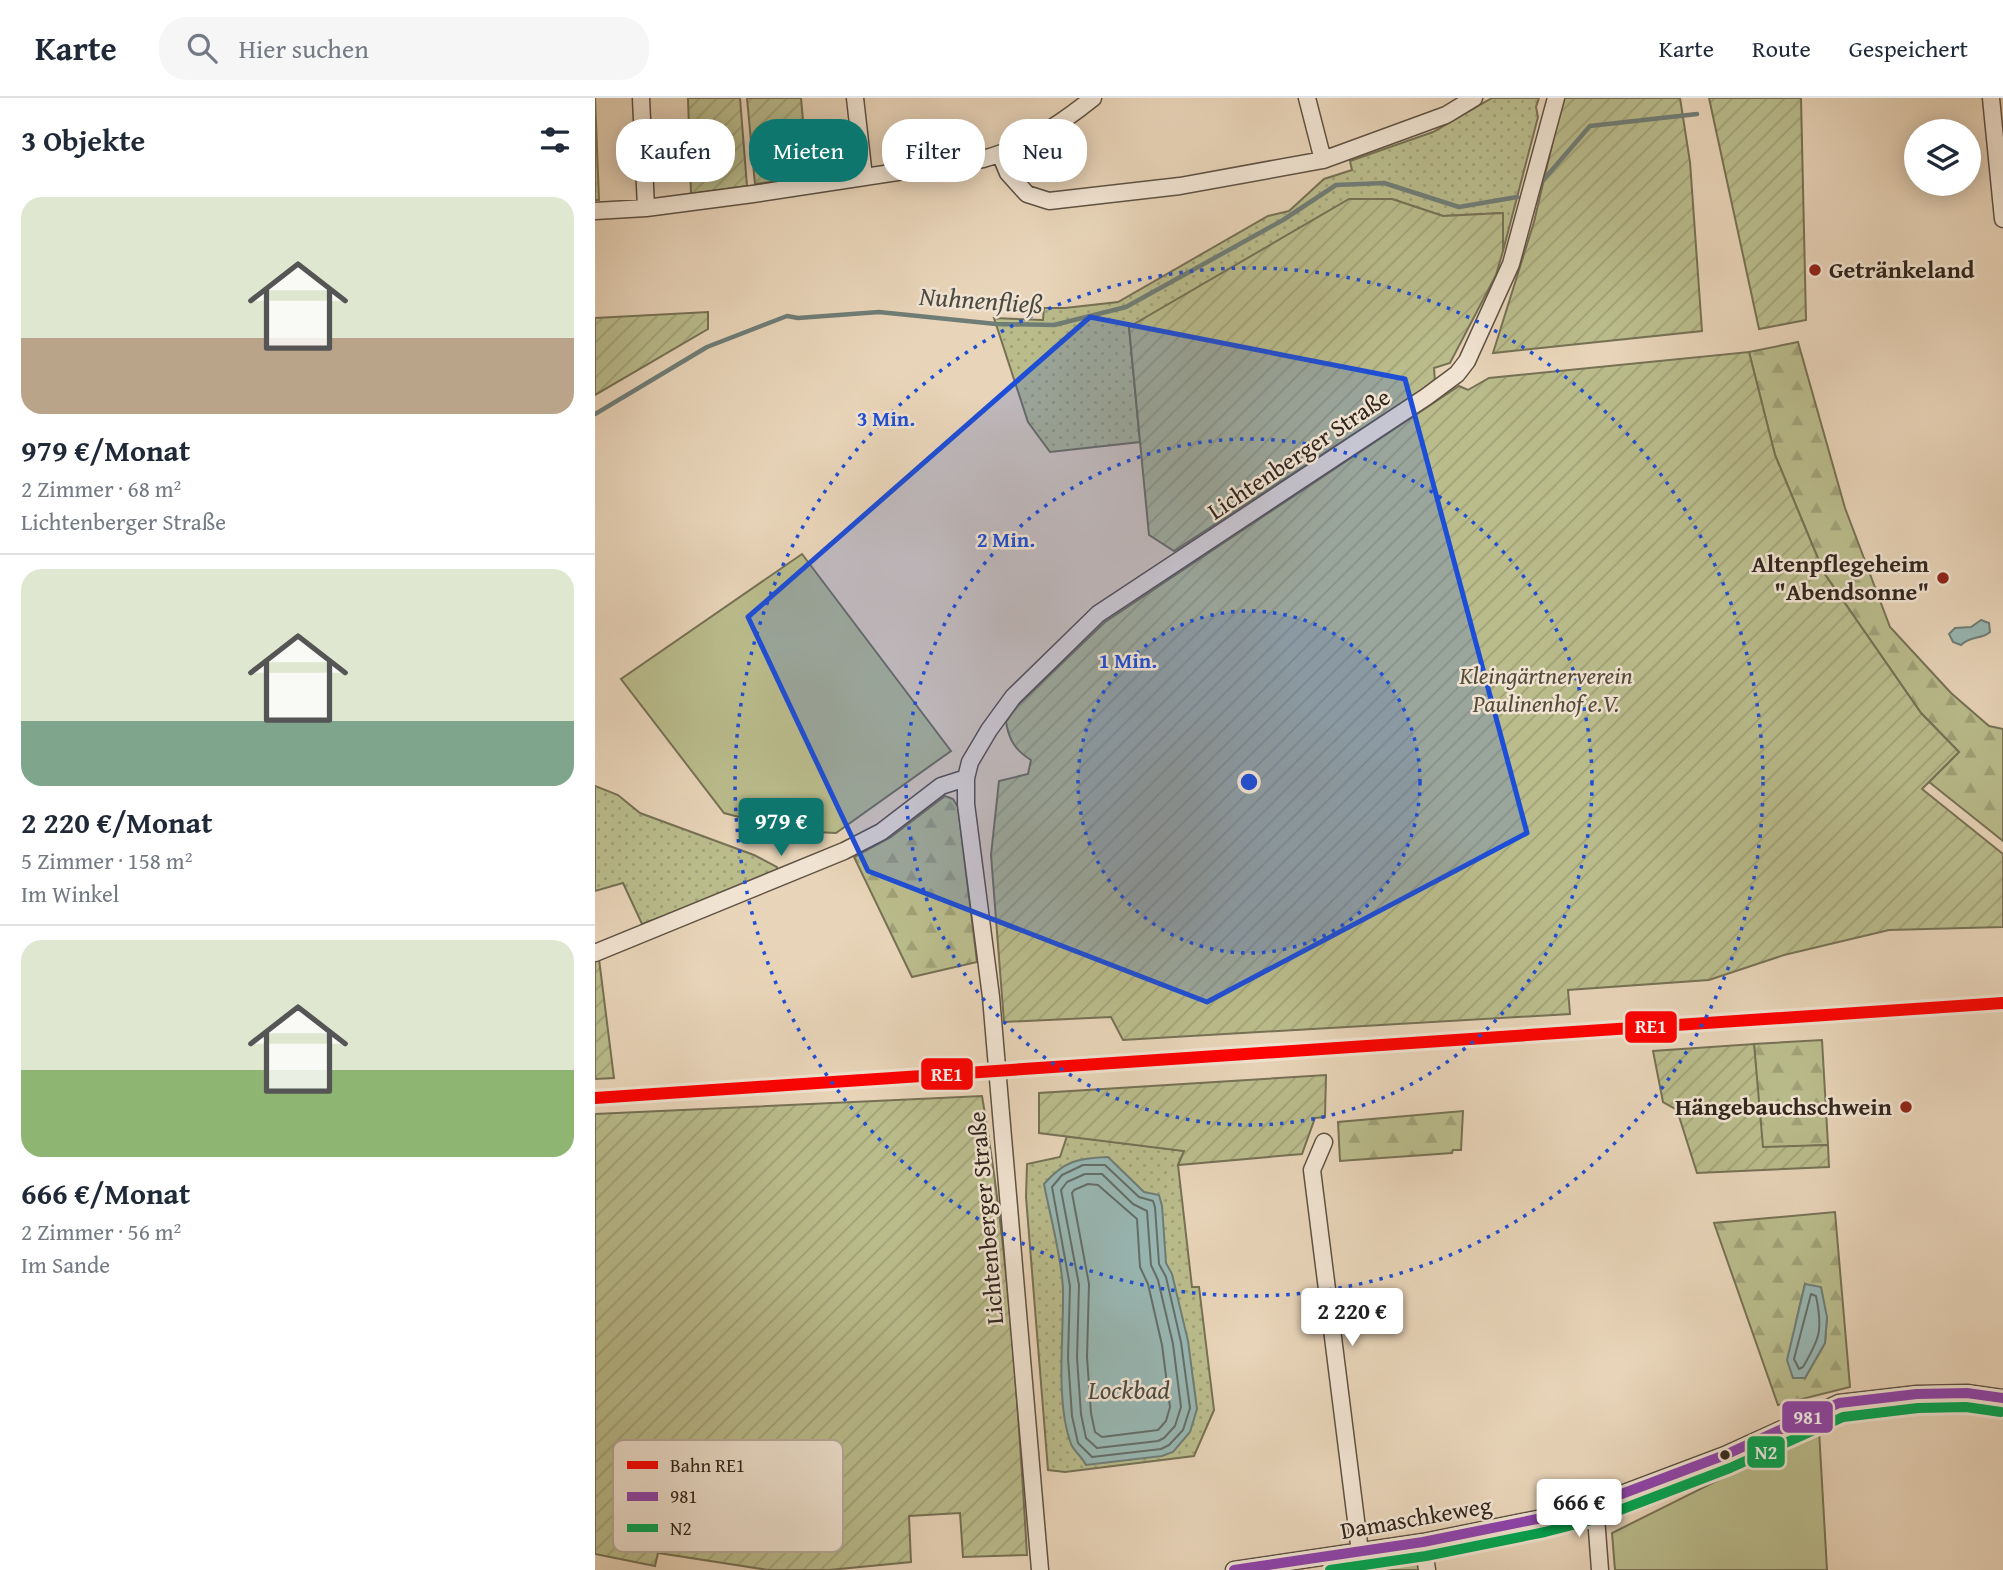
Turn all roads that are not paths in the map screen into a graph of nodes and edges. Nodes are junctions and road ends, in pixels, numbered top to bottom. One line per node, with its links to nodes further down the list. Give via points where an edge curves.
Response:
1 (641, 98): 15 (street)
2 (855, 98): 8 (street)
3 (1093, 98): 9 (street)
4 (1307, 98): 11 (street)
5 (1474, 98): 11 (street, via 1446,115)
6 (1556, 98): 18 (street, Lichtenberger Straße, via 1511,264 1457,374 1098,614 1013,697 976,751)
7 (1991, 98): 17 (street)
8 (857, 119)
9 (1064, 119)
10 (999, 154): 12 (street)
11 (1322, 160): 14 (street, via 1180,186 1049,201 1027,194)
12 (868, 176)
13 (829, 182): 15 (street)
14 (1016, 182)
15 (646, 208): 16 (street)
16 (595, 211)
17 (2003, 219)
18 (966, 778): 19 (street, via 941,786 881,832 844,851); 26 (street, Lichtenberger Straße, via 991,997)
19 (595, 953)
20 (1324, 1142): 24 (street, via 1312,1170)
21 (2003, 1398): 22 (street, Damaschkeweg, via 1917,1394 1839,1403 1712,1460)
22 (1595, 1504): 23 (street, Damaschkeweg); 29 (street)
23 (1423, 1542): 24 (street, Damaschkeweg); 28 (street)
24 (1360, 1552): 25 (street, Damaschkeweg)
25 (1302, 1566): 27 (street, Damaschkeweg)
26 (1040, 1570)
27 (1234, 1570)
28 (1427, 1570)
29 (1600, 1570)

